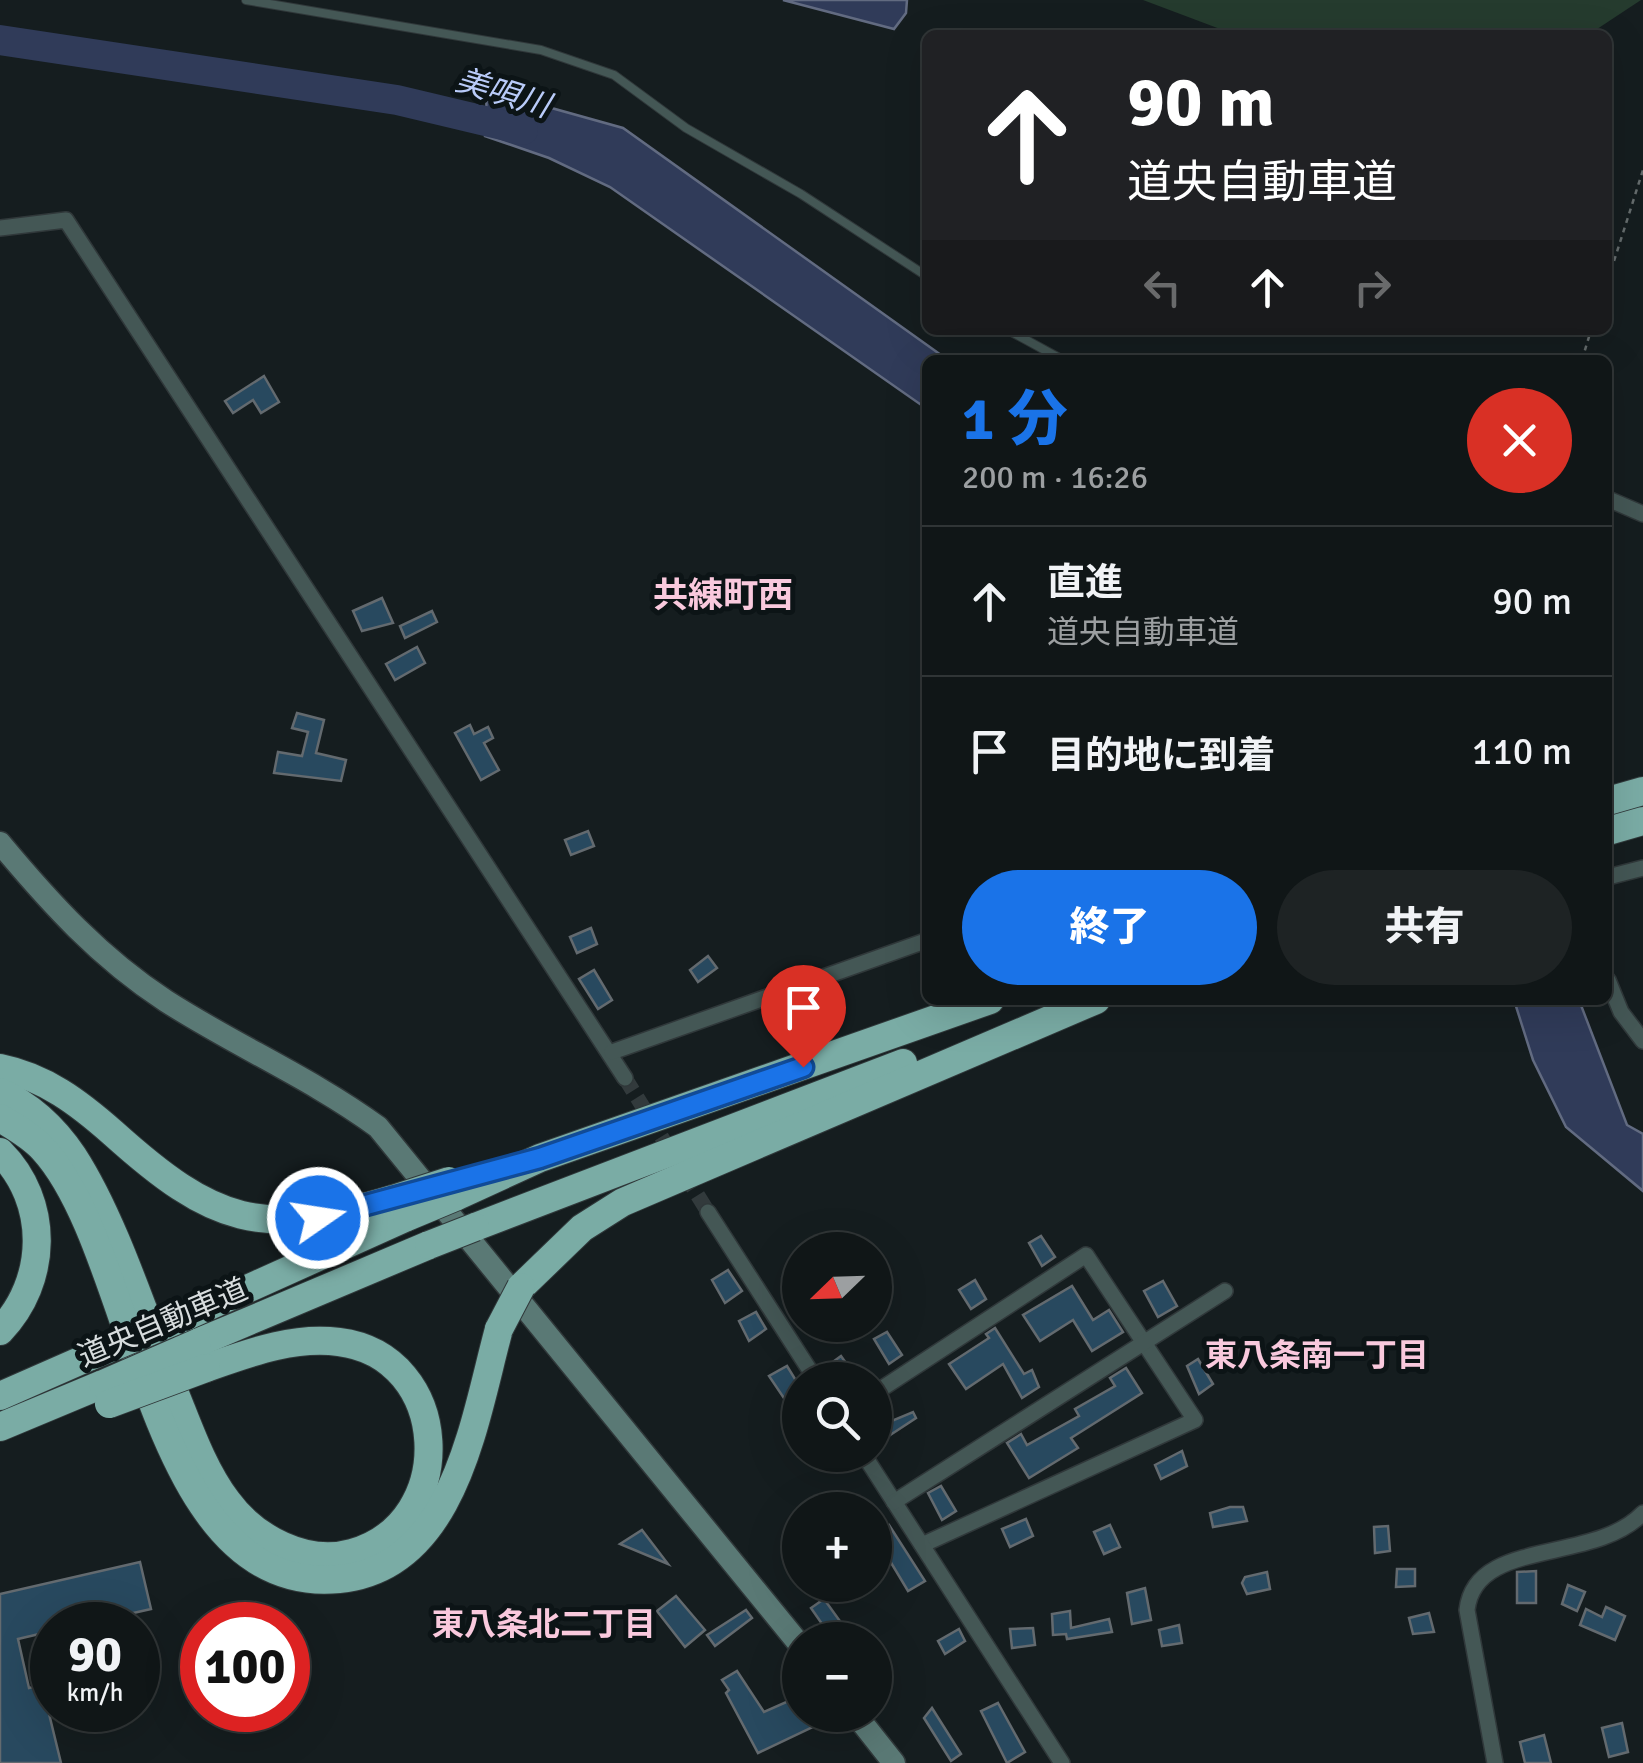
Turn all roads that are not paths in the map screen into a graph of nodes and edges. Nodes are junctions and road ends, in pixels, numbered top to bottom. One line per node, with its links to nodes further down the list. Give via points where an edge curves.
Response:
1 (246, 0): 3 (lane, via 541,50 614,75 686,128)
2 (0, 228): 21 (street, via 66,220)
3 (922, 274)
4 (1017, 335): 5 (lane)
5 (1053, 355)
6 (1612, 500): 7 (street)
7 (1643, 514)
8 (1643, 792): 9 (highway)
9 (1612, 800)
10 (1643, 821): 11 (highway)
11 (1612, 829)
12 (0, 843): 40 (street, via 71,927 150,989 323,1087 378,1127)
13 (1643, 868): 14 (street)
14 (1612, 877)
15 (922, 942): 21 (street)
16 (1612, 990): 20 (street)
17 (976, 1005): 27 (highway, 道央自動車道, bridge)
18 (1065, 1005): 32 (highway, 道央自動車道, bridge, via 777,1108 429,1245)
19 (1084, 1005): 25 (highway, bridge, via 623,1202 582,1228 521,1287 500,1329 450,1488 427,1530 380,1570 318,1582 283,1574 225,1534 203,1506 175,1453 77,1202 44,1150)
20 (1643, 1041)
21 (612, 1052): 23 (street)
22 (0, 1068): 27 (highway, via 65,1094 168,1182 216,1209 295,1220)
23 (625, 1078)
24 (0, 1092): 32 (highway, via 44,1121 82,1171 199,1453 240,1516 296,1551 331,1557 384,1540 419,1501 431,1460 426,1418 410,1385 381,1357 342,1342 313,1340)
25 (0, 1118)
26 (0, 1152): 30 (highway, via 18,1172 38,1232 26,1294)
27 (400, 1208): 35 (highway, 道央自動車道, bridge, via 187,1316 91,1356)
28 (708, 1212): 33 (street)
29 (1225, 1291): 31 (street)
30 (0, 1331)
31 (1144, 1342): 34 (street, via 1086,1254); 37 (street); 39 (street, via 1195,1420)
32 (202, 1356): 35 (highway, 道央自動車道, bridge, via 106,1394)
33 (804, 1362)
34 (892, 1381)
35 (3, 1416)
36 (875, 1472): 37 (street)
37 (894, 1502): 39 (street)
38 (1643, 1513): 44 (street, via 1627,1529 1591,1544 1520,1558 1481,1574 1469,1590)
39 (922, 1545): 43 (street)
40 (782, 1623)
41 (869, 1732): 42 (street)
42 (894, 1763)
43 (1062, 1763)
44 (1494, 1763)

